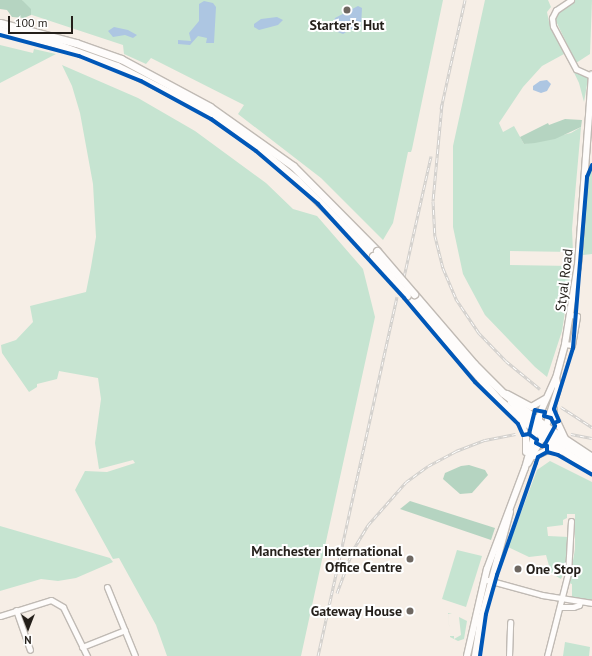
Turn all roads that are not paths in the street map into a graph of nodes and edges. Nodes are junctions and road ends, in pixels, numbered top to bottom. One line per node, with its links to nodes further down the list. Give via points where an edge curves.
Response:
1 (572, 0): 4 (street, via 556,10 552,18 553,26 576,69)
2 (0, 23): 7 (highway, via 76,43 121,59 210,107 293,166)
3 (0, 30): 7 (highway, via 66,48 117,66 206,112 251,142 297,180)
4 (592, 76): 5 (main road, Styal Road)
5 (584, 155): 6 (street); 9 (main road, Styal Road, via 571,315)
6 (592, 155)
7 (375, 254): 8 (highway, bridge)
8 (411, 295): 10 (highway); 13 (highway, via 484,385)
9 (556, 378): 11 (main road, Styal Road); 12 (main road, Styal Road, via 558,388)
10 (504, 393): 11 (main road, via 531,407); 14 (highway)
11 (547, 398): 14 (main road, Styal Road)
12 (553, 403): 15 (main road, Styal Road); 16 (main road, via 554,415)
13 (519, 418): 14 (highway); 20 (main road, via 526,435)
14 (537, 426): 15 (highway); 15 (highway); 20 (main road, Styal Road)
15 (544, 431): 16 (highway); 17 (highway); 19 (main road); 20 (main road, Styal Road, via 537,450)
16 (567, 442): 18 (highway)
17 (569, 456): 20 (main road, via 554,449 543,450); 21 (highway)
18 (592, 457)
19 (592, 463)
20 (525, 468): 23 (main road, Styal Road)
21 (592, 470)
22 (571, 521): 25 (street, via 571,556)
23 (488, 581): 25 (street); 37 (main road, Styal Road); 38 (main road, Styal Road)
24 (107, 587): 32 (street)
25 (562, 599): 26 (street); 28 (street)
26 (580, 602): 27 (street); 28 (street, via 573,607)
27 (592, 603)
28 (560, 607): 40 (street)
29 (16, 610): 30 (street); 33 (street, via 51,600 63,607); 34 (street)
30 (0, 616)
31 (510, 622): 39 (street)
32 (125, 630): 33 (street); 36 (street)
33 (82, 647): 35 (street)
34 (30, 650)
35 (87, 656)
36 (135, 656)
37 (467, 656)
38 (475, 656)
39 (509, 656)
40 (547, 656)

